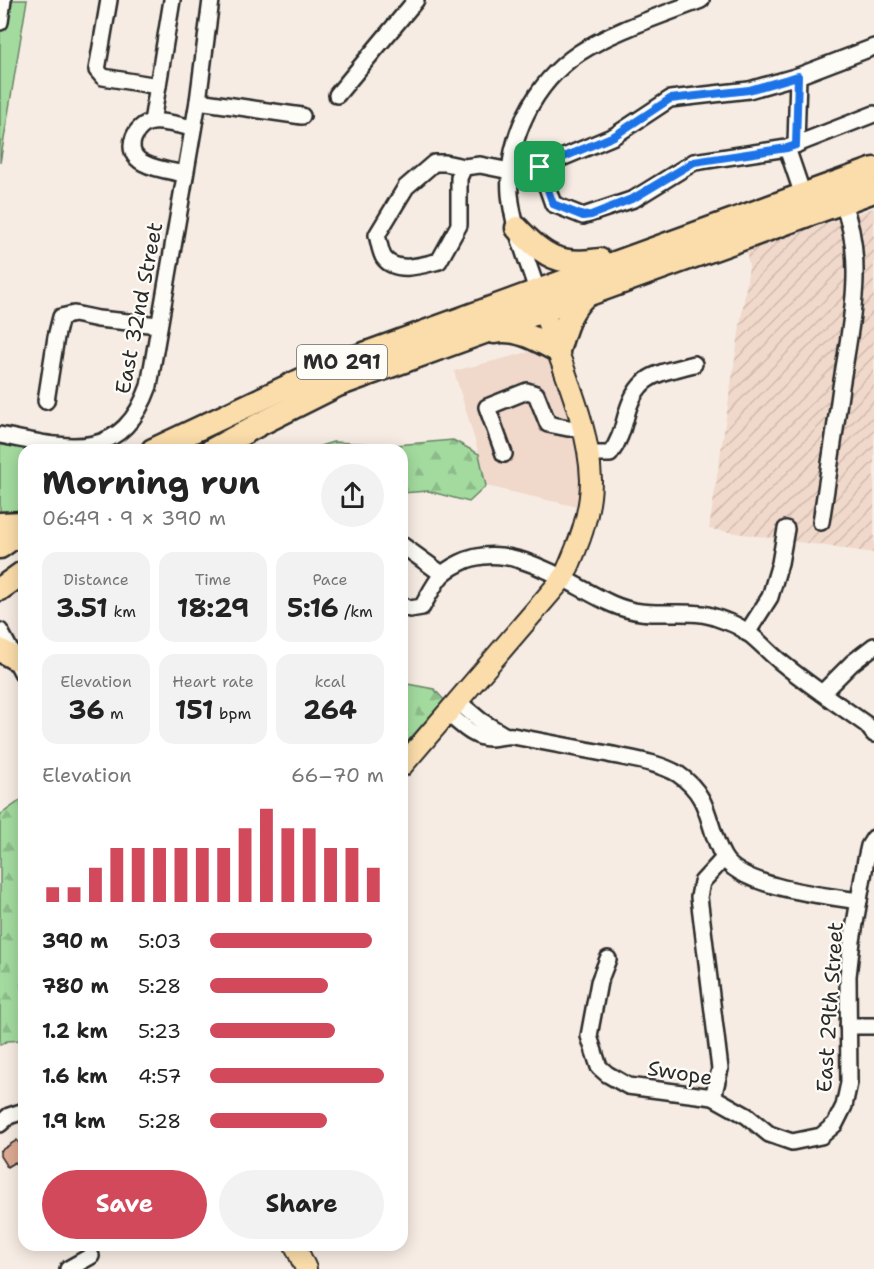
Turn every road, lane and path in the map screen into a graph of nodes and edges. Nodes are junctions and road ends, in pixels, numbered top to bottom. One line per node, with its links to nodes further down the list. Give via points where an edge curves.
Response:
1 (3, 0): 7 (street)
2 (109, 0): 10 (street, via 97,70 103,77)
3 (172, 0): 10 (street)
4 (211, 0): 12 (street, East 32nd Street)
5 (416, 0): 11 (street)
6 (700, 0): 21 (street, via 602,40 578,53 554,74 523,119)
7 (0, 22)
8 (874, 47): 9 (street)
9 (798, 76): 17 (street); 19 (street, via 749,90 670,99 614,136)
10 (158, 86): 15 (street)
11 (337, 95)
12 (198, 101): 14 (street); 16 (street, East 32nd Street)
13 (874, 114): 17 (street)
14 (302, 116)
15 (152, 122): 16 (street); 22 (street, via 136,133 133,141 138,160)
16 (193, 128): 22 (street, East 32nd Street)
17 (791, 147): 19 (street, via 694,162 634,198 583,216 553,204); 24 (street)
18 (464, 167): 18 (street, via 434,163 406,187 377,235 384,258 399,267 439,261 459,225 459,178); 21 (street, via 480,165)
19 (540, 167): 21 (street)
20 (874, 169): 24 (highway, MO 291)
21 (510, 171): 26 (street)
22 (185, 174): 30 (street, East 32nd Street)
23 (874, 191): 25 (highway, MO 291)
24 (803, 195): 27 (highway, MO 291)
25 (842, 202): 28 (highway, MO 291); 43 (street, via 850,220 855,278)
26 (517, 228): 27 (highway, via 534,247 565,261 597,261); 29 (street)
27 (637, 254): 29 (highway, MO 291)
28 (585, 296): 29 (highway, MO 291); 32 (highway, via 568,318)
29 (540, 300): 31 (highway, MO 291); 32 (main road); 39 (highway, MO 291, via 331,366)
30 (159, 325): 34 (street, via 74,314 61,317); 38 (street, East 32nd Street, via 142,405 122,430)
31 (476, 335): 32 (highway, via 501,330 514,332); 40 (highway, MO 291, via 338,385)
32 (558, 351): 35 (main road)
33 (694, 364): 42 (street, via 658,373 640,384 631,399 619,442 610,454)
34 (46, 401)
35 (582, 428): 41 (street, via 548,424 536,394 527,392 487,407); 42 (main road)
36 (0, 435): 37 (street, East 32nd Street)
37 (45, 444)
38 (96, 444)
39 (166, 444)
40 (223, 444)
41 (504, 454)
42 (588, 454): 52 (main road, via 591,481 587,514 579,545)
43 (821, 522)
44 (18, 523): 45 (highway)
45 (0, 524)
46 (786, 529): 56 (street, via 770,597)
47 (18, 534): 48 (highway)
48 (0, 547)
49 (408, 549): 50 (street)
50 (442, 574): 52 (street, via 468,558 487,555 505,557); 54 (street, via 422,607)
51 (18, 576): 53 (highway)
52 (564, 577): 56 (street, via 612,604 631,610 703,614 732,622); 60 (main road)
53 (0, 589)
54 (408, 608)
55 (0, 631): 58 (street)
56 (747, 633): 59 (street)
57 (874, 646): 59 (street)
58 (13, 661)
59 (822, 693): 61 (street)
60 (452, 707): 62 (main road); 64 (street, via 504,735 636,760 677,774 697,791)
61 (874, 734)
62 (408, 759)
63 (874, 838): 65 (street, East 29th Street, via 869,846)
64 (724, 858): 65 (street, via 740,873 754,879); 69 (street, via 702,882 699,897 720,1069)
65 (859, 901): 67 (street, East 29th Street, via 848,976)
66 (608, 959): 69 (street, Swope, via 599,982 590,1036 599,1067 628,1086)
67 (848, 1026): 68 (street); 72 (street, East 29th Street, via 849,1083 844,1106 835,1124)
68 (874, 1026)
69 (713, 1097): 72 (street, Swope, via 769,1134 792,1142)
70 (18, 1113): 71 (street)
71 (0, 1124)
72 (821, 1136)
73 (298, 1251): 76 (main road)
74 (91, 1256): 75 (street)
75 (68, 1269)
76 (306, 1269)

